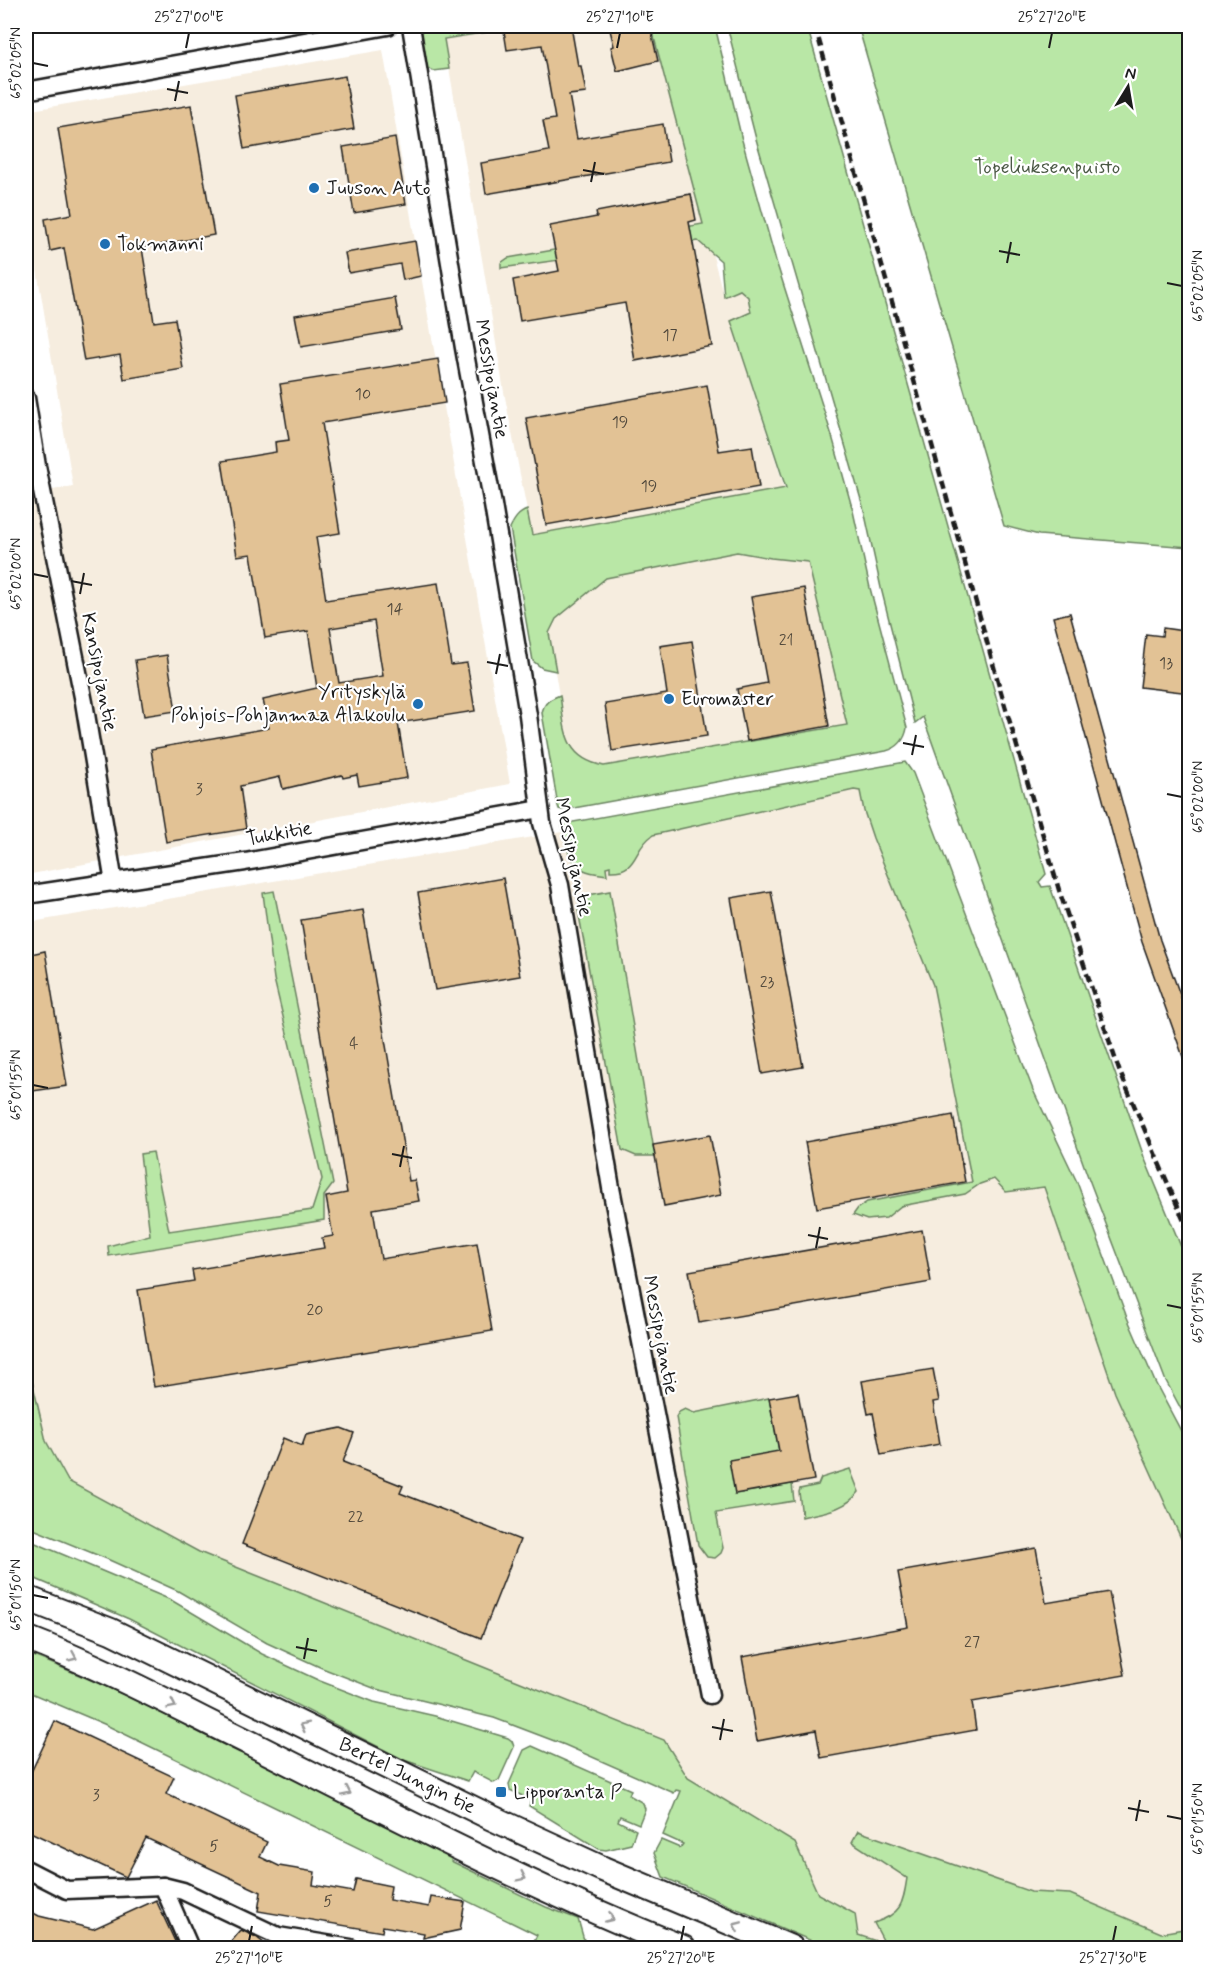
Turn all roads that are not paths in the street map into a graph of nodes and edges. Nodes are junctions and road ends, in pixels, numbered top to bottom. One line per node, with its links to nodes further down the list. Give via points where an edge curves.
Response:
1 (388, 26): 3 (street)
2 (411, 26): 5 (street, Messipojantie, via 528,715)
3 (26, 91)
4 (26, 398): 6 (street, Kansipojantie)
5 (540, 809): 6 (street, Tukkitie); 12 (street, Messipojantie, via 560,885 613,1199)
6 (114, 883): 7 (street, Tukkitie)
7 (26, 895)
8 (26, 1582): 10 (main road)
9 (26, 1598): 10 (main road, Bertel Jungin tie)
10 (111, 1631): 18 (main road, Bertel Jungin tie, one-way to 10, via 656,1893 490,1817)
11 (26, 1638): 17 (main road, Bertel Jungin tie, one-way to 17, via 120,1678 581,1905)
12 (710, 1695)
13 (26, 1869): 14 (street, via 67,1890)
14 (163, 1886): 15 (street); 16 (street, via 278,1936)
15 (190, 1948)
16 (351, 1948)
17 (683, 1948)
18 (791, 1948)

